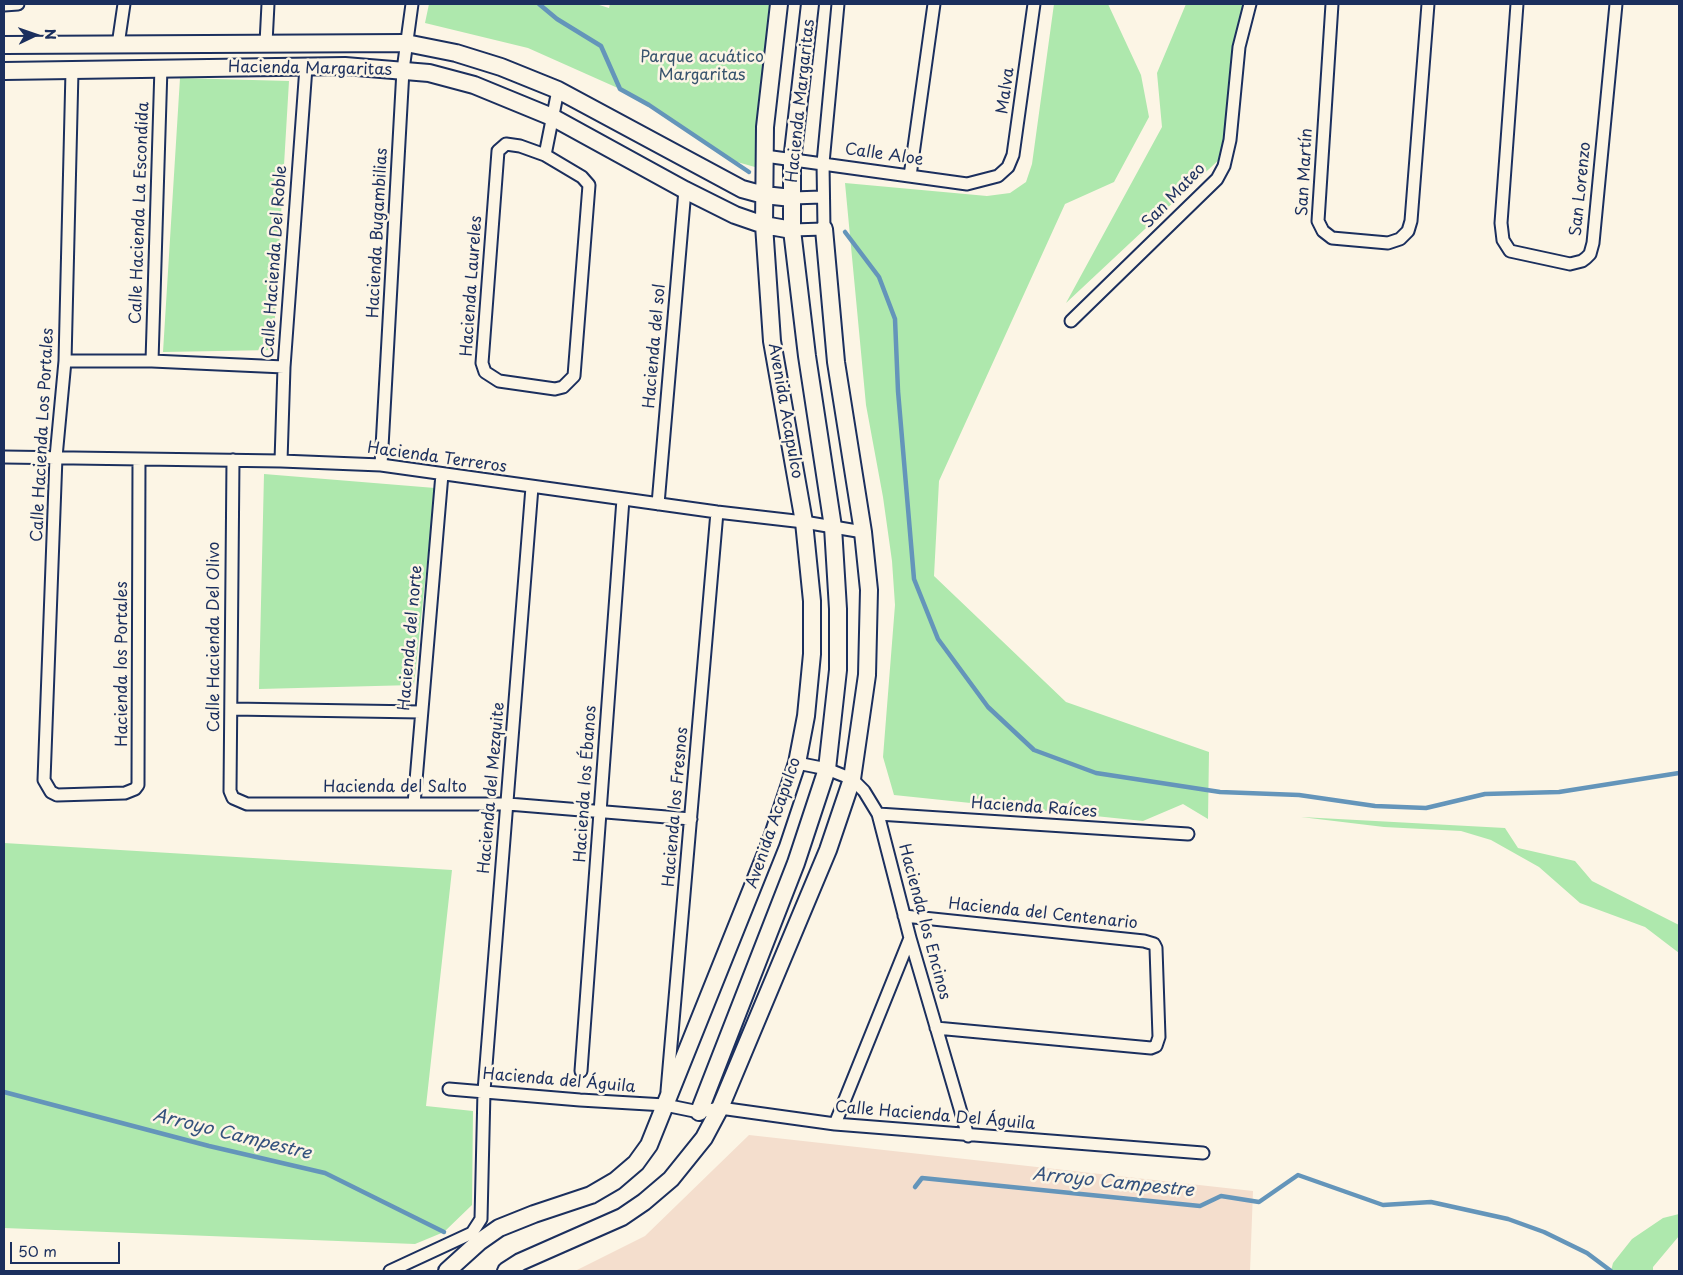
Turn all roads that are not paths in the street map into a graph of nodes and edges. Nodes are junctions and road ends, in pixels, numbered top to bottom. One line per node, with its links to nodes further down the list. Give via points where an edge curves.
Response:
1 (18, 4): 15 (street)
2 (124, 4): 19 (street)
3 (268, 4): 16 (street)
4 (412, 4): 17 (street, Hacienda Bugambilias)
5 (779, 4): 28 (street, Avenida Acapulco, via 765,127)
6 (810, 4): 29 (street, Hacienda Margaritas)
7 (838, 4): 30 (street, Hacienda Margaritas)
8 (934, 4): 31 (street)
9 (1034, 4): 32 (street, Malva, via 1013,155 1008,167)
10 (1250, 4): 40 (street, San Mateo, via 1239,48 1230,140 1224,166 1217,178)
11 (1332, 4): 12 (street, San Martín, via 1318,222 1332,238 1388,243 1400,239 1408,231 1411,221)
12 (1428, 4)
13 (1517, 4): 14 (street, San Lorenzo, via 1500,223 1503,240 1510,251 1570,264 1586,258 1593,243)
14 (1616, 4)
15 (4, 5)
16 (266, 43): 17 (street, Hacienda Margaritas); 19 (street, Hacienda Margaritas)
17 (406, 43): 22 (street, Hacienda Bugambilias); 25 (street, Hacienda Margaritas, via 492,64)
18 (4, 45): 19 (street, Hacienda Margaritas)
19 (118, 45)
20 (161, 67): 21 (street, Hacienda Margaritas); 24 (street, Hacienda Margaritas); 42 (street, Calle Hacienda La Escondida)
21 (306, 67): 22 (street, Hacienda Margaritas); 43 (street, Calle Hacienda Del Roble)
22 (403, 70): 26 (street, Hacienda Margaritas, via 474,85); 49 (street, Hacienda Bugambilias)
23 (4, 71): 24 (street, Hacienda Margaritas)
24 (72, 72): 41 (street, Calle Hacienda Los Portales)
25 (558, 90): 26 (street); 34 (street, Hacienda Margaritas, via 725,182)
26 (552, 117): 27 (street); 33 (street, Hacienda Margaritas)
27 (545, 155): 27 (street, Hacienda Laureles, via 582,177 590,189 574,376 563,387 555,389 499,381 485,372 482,364 498,151 501,146 513,144)
28 (765, 156): 29 (street, Calle Aloe); 34 (street, Avenida Acapulco)
29 (792, 161): 30 (street, Calle Aloe); 35 (street, Hacienda Margaritas)
30 (823, 163): 31 (street, Calle Aloe); 36 (street, Hacienda Margaritas)
31 (910, 176): 32 (street, Calle Aloe, via 967,184)
32 (998, 176)
33 (685, 190): 37 (street, Hacienda Margaritas, via 735,215); 53 (street, Hacienda del sol)
34 (764, 195): 35 (street, Hacienda Margaritas); 37 (street, Avenida Acapulco)
35 (792, 198): 36 (street, Hacienda Margaritas); 39 (street, Hacienda Margaritas)
36 (822, 198): 38 (street, Hacienda Margaritas)
37 (764, 225): 39 (street, Hacienda Margaritas); 55 (street, Avenida Acapulco, via 772,341)
38 (824, 229): 39 (street, Hacienda Margaritas); 57 (street, via 836,362)
39 (792, 230): 56 (street, Avenida Acapulco)
40 (1071, 320)
41 (65, 361): 42 (street); 45 (street, Calle Hacienda Los Portales)
42 (152, 361): 43 (street)
43 (284, 367): 48 (street, Calle Hacienda Del Roble)
44 (4, 457): 45 (street, Hacienda Terreros)
45 (56, 457): 46 (street, Hacienda Terreros); 63 (street, Calle Hacienda Los Portales, via 44,780 51,792)
46 (140, 459): 47 (street, Hacienda Terreros); 63 (street, Hacienda los Portales, via 138,785 125,793)
47 (233, 460): 48 (street, Hacienda Terreros); 58 (street, Calle Hacienda Del Olivo)
48 (281, 461): 49 (street, Hacienda Terreros)
49 (381, 465): 50 (street, Hacienda Terreros)
50 (442, 474): 51 (street, Hacienda Terreros); 59 (street, Hacienda del norte)
51 (532, 487): 52 (street, Hacienda Terreros); 66 (street, Hacienda del Mezquite)
52 (623, 499): 53 (street, Hacienda Terreros); 67 (street, Hacienda los Ébanos)
53 (658, 504): 54 (street, Hacienda Terreros)
54 (717, 512): 55 (street, Hacienda Terreros); 69 (street, Hacienda los Fresnos)
55 (804, 522): 56 (street, Hacienda Terreros); 60 (street, Avenida Acapulco, via 812,601 812,654 806,716)
56 (833, 527): 57 (street, Hacienda Terreros); 61 (street, Avenida Acapulco, via 838,670)
57 (863, 532): 62 (street, via 869,590 869,650 864,708)
58 (232, 709): 59 (street); 64 (street, Calle Hacienda Del Olivo, via 230,791 233,798)
59 (421, 712): 65 (street, Hacienda del norte)
60 (797, 763): 61 (street, Hacienda los Encinos); 77 (street, Avenida Acapulco, via 771,841)
61 (827, 769): 62 (street, Hacienda los Encinos); 79 (street, Avenida Acapulco, via 796,863)
62 (852, 779): 68 (street, Hacienda los Encinos); 78 (street, via 828,850)
63 (57, 795)
64 (247, 804): 65 (street, Hacienda del Salto)
65 (414, 804): 66 (street, Hacienda del Salto)
66 (508, 804): 67 (street, Hacienda del Salto); 76 (street, Hacienda del Mezquite)
67 (600, 812): 69 (street, Hacienda del Salto); 74 (street, Hacienda los Ébanos)
68 (878, 814): 70 (street, Hacienda Raíces); 71 (street, Hacienda los Encinos)
69 (692, 819): 77 (street, Hacienda los Fresnos)
70 (1188, 834)
71 (904, 916): 72 (street, Hacienda los Encinos); 73 (street, Hacienda del Centenario, via 1144,941 1156,948 1159,1037 1156,1046 1151,1048)
72 (910, 938): 73 (street, Hacienda los Encinos); 80 (street)
73 (936, 1028): 81 (street, Hacienda los Encinos)
74 (581, 1071)
75 (449, 1089): 76 (street, Hacienda del Águila)
76 (484, 1091): 77 (street, Hacienda del Águila); 83 (street, Hacienda del Mezquite, via 481,1218 478,1225 472,1233)
77 (666, 1105): 79 (street, Calle Hacienda Del Águila); 84 (street, Avenida Acapulco, via 649,1145 636,1163 616,1181 591,1195 499,1228)
78 (720, 1108): 79 (street, Calle Hacienda Del Águila); 80 (street, Calle Hacienda Del Águila); 85 (street, via 704,1138 671,1179 644,1202 622,1217)
79 (699, 1112)
80 (835, 1124): 81 (street, Calle Hacienda Del Águila)
81 (968, 1136): 82 (street, Calle Hacienda Del Águila)
82 (1203, 1153)
83 (390, 1271)
84 (446, 1271)
85 (506, 1271)

